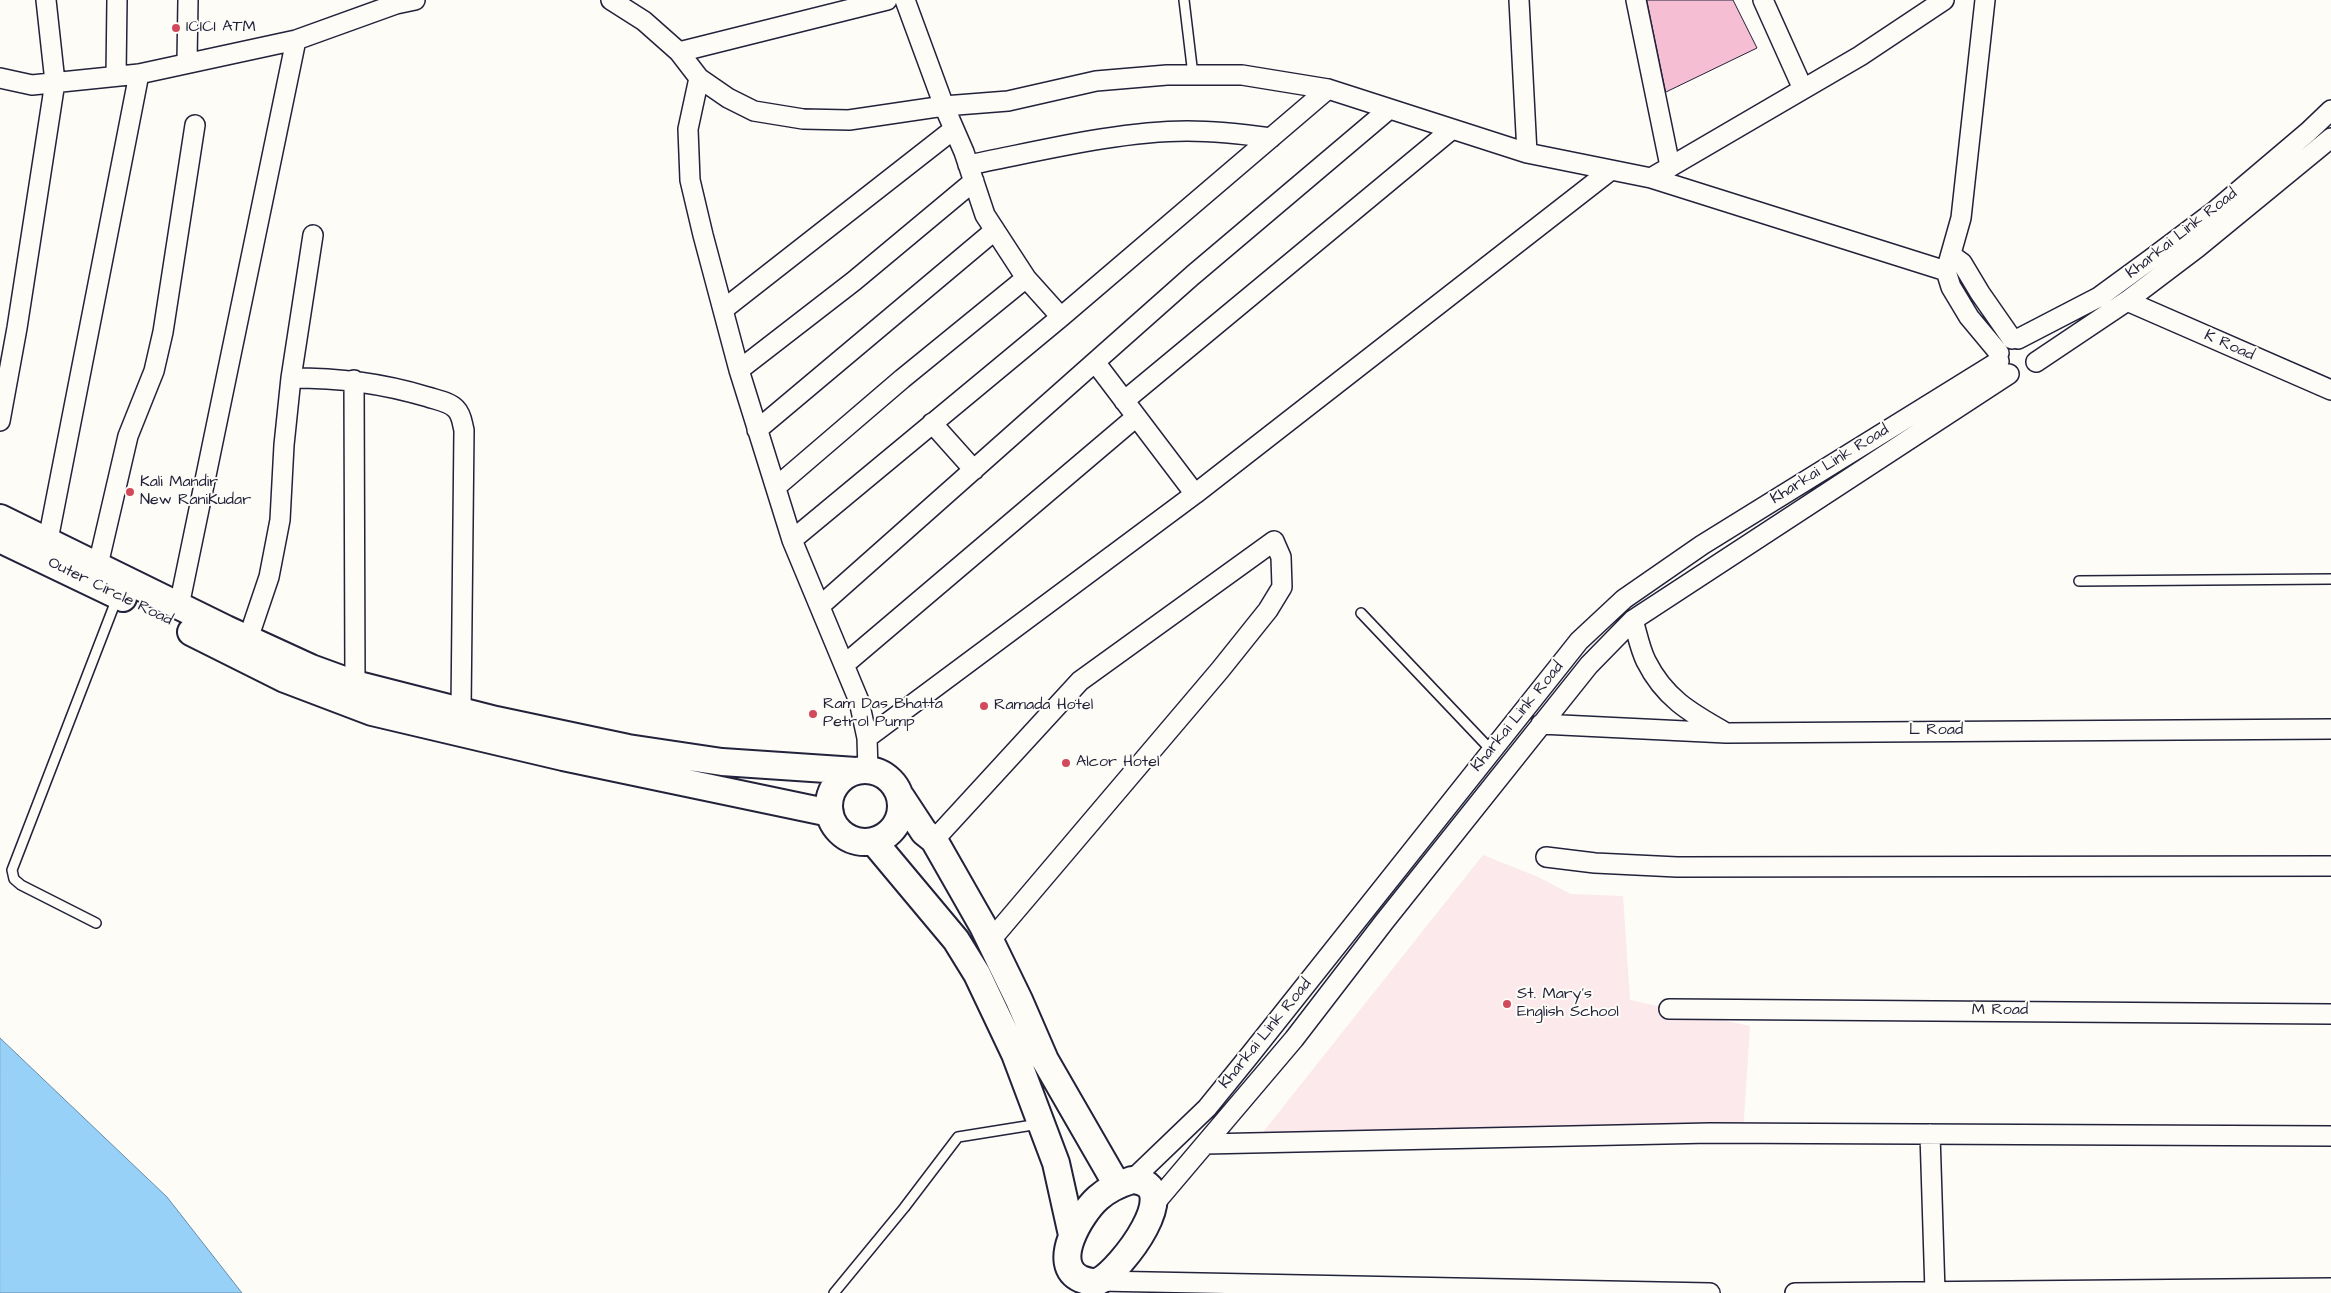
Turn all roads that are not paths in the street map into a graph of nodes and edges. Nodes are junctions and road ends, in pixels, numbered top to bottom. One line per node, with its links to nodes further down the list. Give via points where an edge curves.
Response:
1 (46, 0): 22 (street)
2 (117, 0): 19 (street)
3 (188, 0): 16 (street)
4 (413, 0): 14 (street)
5 (611, 0): 15 (street, via 644,21)
6 (887, 0): 15 (street)
7 (905, 0): 25 (street)
8 (1184, 0): 18 (lane)
9 (1519, 0): 33 (street)
10 (1636, 0): 34 (street)
11 (1764, 0): 24 (street)
12 (1944, 0): 24 (street, via 1860,56)
13 (1985, 0): 40 (street, via 1961,218)
14 (296, 40): 16 (street); 69 (street)
15 (679, 52): 21 (street)
16 (187, 62): 17 (street)
17 (138, 74): 19 (street); 63 (street)
18 (1194, 75): 23 (street, via 1242,75); 25 (street, via 1096,82 1008,101)
19 (116, 76): 22 (street)
20 (0, 78): 22 (street, via 32,85)
21 (699, 78): 25 (street, via 728,98 754,110 803,119 849,120); 43 (street, via 688,129 690,180)
22 (56, 82): 55 (street)
23 (1328, 89): 26 (street); 32 (street)
24 (1803, 89): 34 (street)
25 (944, 106): 29 (street)
26 (1388, 110): 30 (street); 46 (street)
27 (2331, 110): 31 (street, Kharkai Link Road)
28 (195, 125): 65 (street, via 163,332 154,370 117,473)
29 (954, 129): 36 (street); 43 (street)
30 (1451, 130): 33 (street); 53 (street)
31 (2326, 132): 42 (street, Kharkai Link Road, via 2198,248); 45 (street, Kharkai Link Road, via 2106,292)
32 (1271, 138): 36 (street, via 1186,130 1131,135); 44 (street)
33 (1527, 153): 35 (street)
34 (1670, 166): 37 (street)
35 (1611, 170): 37 (street); 60 (street)
36 (971, 173): 38 (street, via 984,215); 49 (street, via 854,281)
37 (1651, 178): 40 (street)
38 (994, 231): 41 (street); 57 (street)
39 (314, 235): 50 (street)
40 (1948, 263): 45 (street, via 1962,263); 48 (street, via 1951,287)
41 (1026, 278): 44 (street); 59 (street)
42 (2127, 301): 47 (street, Kharkai Link Road); 52 (street, K Road)
43 (724, 309): 49 (street)
44 (1061, 317): 56 (street)
45 (2015, 339): 47 (street, via 2026,340 2033,346); 48 (street, Kharkai Link Road, via 2006,342)
46 (1095, 362): 53 (street); 58 (street)
47 (2036, 362): 48 (street, Kharkai Link Road, via 2026,375 2017,376)
48 (2002, 363): 72 (street, via 1822,499); 81 (street, Kharkai Link Road, via 1710,540 1624,599 1579,641)
49 (739, 370): 57 (street)
50 (291, 378): 51 (street); 73 (street, via 280,520 269,577)
51 (354, 380): 75 (street); 76 (street, via 442,401 455,408 461,416 464,430)
52 (2331, 390)
53 (1124, 401): 54 (street)
54 (1136, 417): 60 (street); 74 (street)
55 (0, 421)
56 (932, 423): 58 (street); 64 (street)
57 (757, 430): 59 (street)
58 (974, 470): 70 (street)
59 (776, 487): 64 (street)
60 (1195, 494): 80 (street)
61 (0, 518): 63 (main road)
62 (0, 539): 68 (main road, Outer Circle Road)
63 (48, 540): 65 (main road)
64 (792, 540): 70 (street)
65 (98, 565): 69 (main road)
66 (2331, 579): 67 (lane)
67 (2079, 581)
68 (118, 595): 84 (main road, Outer Circle Road, via 285,679 372,712 563,757); 89 (lane, via 12,870 14,880 21,885)
69 (179, 606): 73 (main road)
70 (820, 606): 74 (street)
71 (1362, 613): 81 (lane)
72 (1633, 620): 77 (street, via 1589,665); 79 (street, via 1646,660 1665,689 1688,712)
73 (248, 639): 75 (main road)
74 (845, 664): 80 (street, via 859,700)
75 (355, 684): 76 (main road)
76 (461, 710): 82 (main road, via 543,730 683,757)
77 (1541, 724): 79 (street, L Road); 96 (street, via 1294,1039)
78 (2331, 729): 79 (street, L Road)
79 (1726, 733)
80 (867, 738): 82 (street)
81 (1491, 750): 97 (street, Kharkai Link Road, via 1206,1108)
82 (862, 770): 83 (main road, via 883,774 894,783); 84 (main road, via 843,777 834,787)
83 (901, 797): 85 (main road, via 924,832); 86 (main road, via 901,816 891,833)
84 (830, 813): 86 (main road, via 835,826 845,837 859,842)
85 (934, 840): 90 (main road); 90 (street, via 1080,681 1274,541 1281,557 1282,587 1268,610)
86 (874, 842): 93 (main road, via 956,940 977,974 1016,1054)
87 (1546, 857): 88 (street, via 1676,867)
88 (2331, 866)
89 (96, 923)
90 (990, 941): 97 (main road, via 1045,1060)
91 (1669, 1009): 92 (street, M Road)
92 (2331, 1014)
93 (1041, 1124): 99 (main road, via 1056,1163); 104 (lane, via 958,1137)
94 (1930, 1134): 95 (street); 96 (street, via 1710,1133); 103 (street)
95 (2331, 1136)
96 (1205, 1144): 98 (street)
97 (1124, 1183): 98 (main road, via 1142,1181 1149,1185); 99 (main road, via 1098,1198)
98 (1155, 1203): 100 (main road, via 1144,1229 1113,1269)
99 (1072, 1235): 100 (main road, via 1068,1253)
100 (1085, 1281): 105 (main road); 106 (street)
101 (2331, 1288): 102 (street)
102 (2212, 1291): 103 (street)
103 (1935, 1292): 107 (street)
104 (834, 1293)
105 (1060, 1293)
106 (1710, 1293)
107 (1795, 1293)

